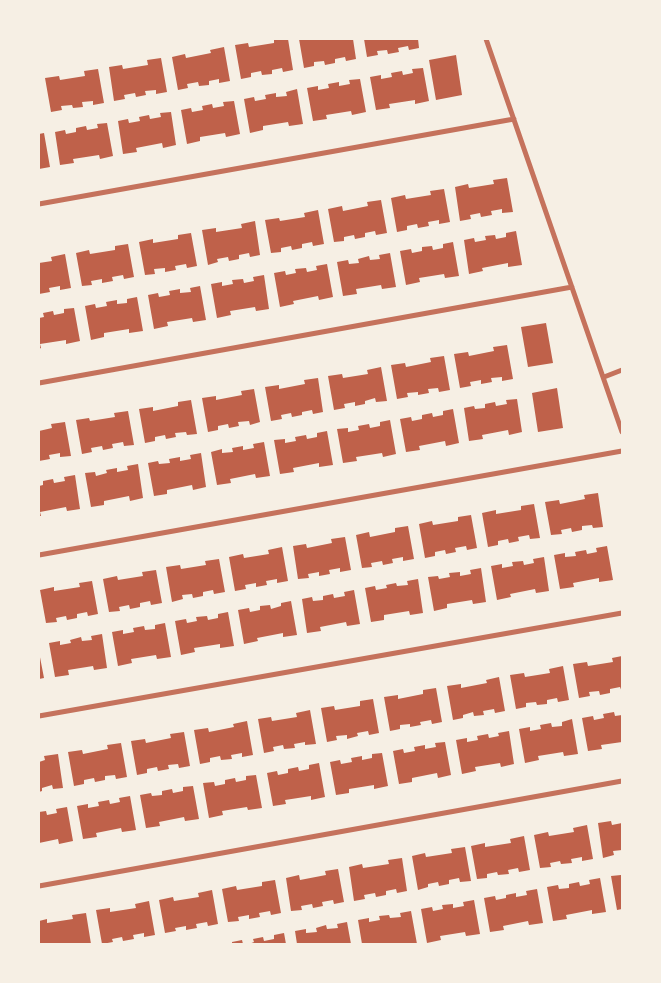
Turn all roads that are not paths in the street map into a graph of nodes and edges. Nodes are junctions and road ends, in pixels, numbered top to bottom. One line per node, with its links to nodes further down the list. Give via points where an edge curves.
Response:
1 (486, 39): 2 (street)
2 (514, 119): 3 (street); 4 (street)
3 (39, 204)
4 (572, 287): 6 (street); 7 (street)
5 (622, 370): 6 (street)
6 (604, 377): 8 (street)
7 (39, 383)
8 (622, 432)
9 (622, 451): 10 (street)
10 (39, 555)
11 (622, 613): 12 (street)
12 (39, 716)
13 (622, 781): 14 (street)
14 (39, 886)

